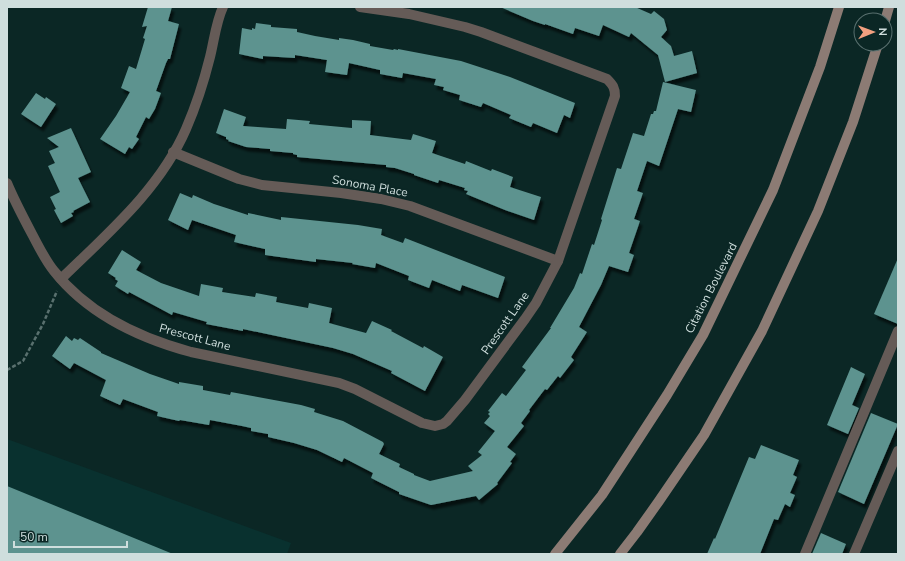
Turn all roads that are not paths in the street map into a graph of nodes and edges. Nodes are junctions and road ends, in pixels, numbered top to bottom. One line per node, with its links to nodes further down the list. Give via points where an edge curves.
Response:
1 (223, 7): 7 (street, via 194,108)
2 (360, 7): 4 (street, Prescott Lane)
3 (839, 7): 13 (main road, Citation Boulevard, via 774,190 703,335 602,495)
4 (388, 9): 5 (street, Prescott Lane)
5 (409, 11): 9 (street, Prescott Lane, via 481,32 607,79 613,86 615,96)
6 (875, 52): 14 (main road, via 853,122 818,211 762,331 704,434)
7 (173, 152): 9 (street, Sonoma Place, via 239,179 262,185 341,193 410,206); 10 (street, via 160,174 140,199)
8 (7, 183): 10 (street, Prescott Lane, via 38,246)
9 (558, 261): 10 (street, Prescott Lane, via 536,303 465,400 447,420 434,426 422,423 339,383 190,352 137,334 84,302)
10 (61, 279)
11 (898, 331): 15 (street)
12 (898, 451): 16 (street)
13 (555, 554)
14 (620, 554)
15 (804, 554)
16 (854, 554)

